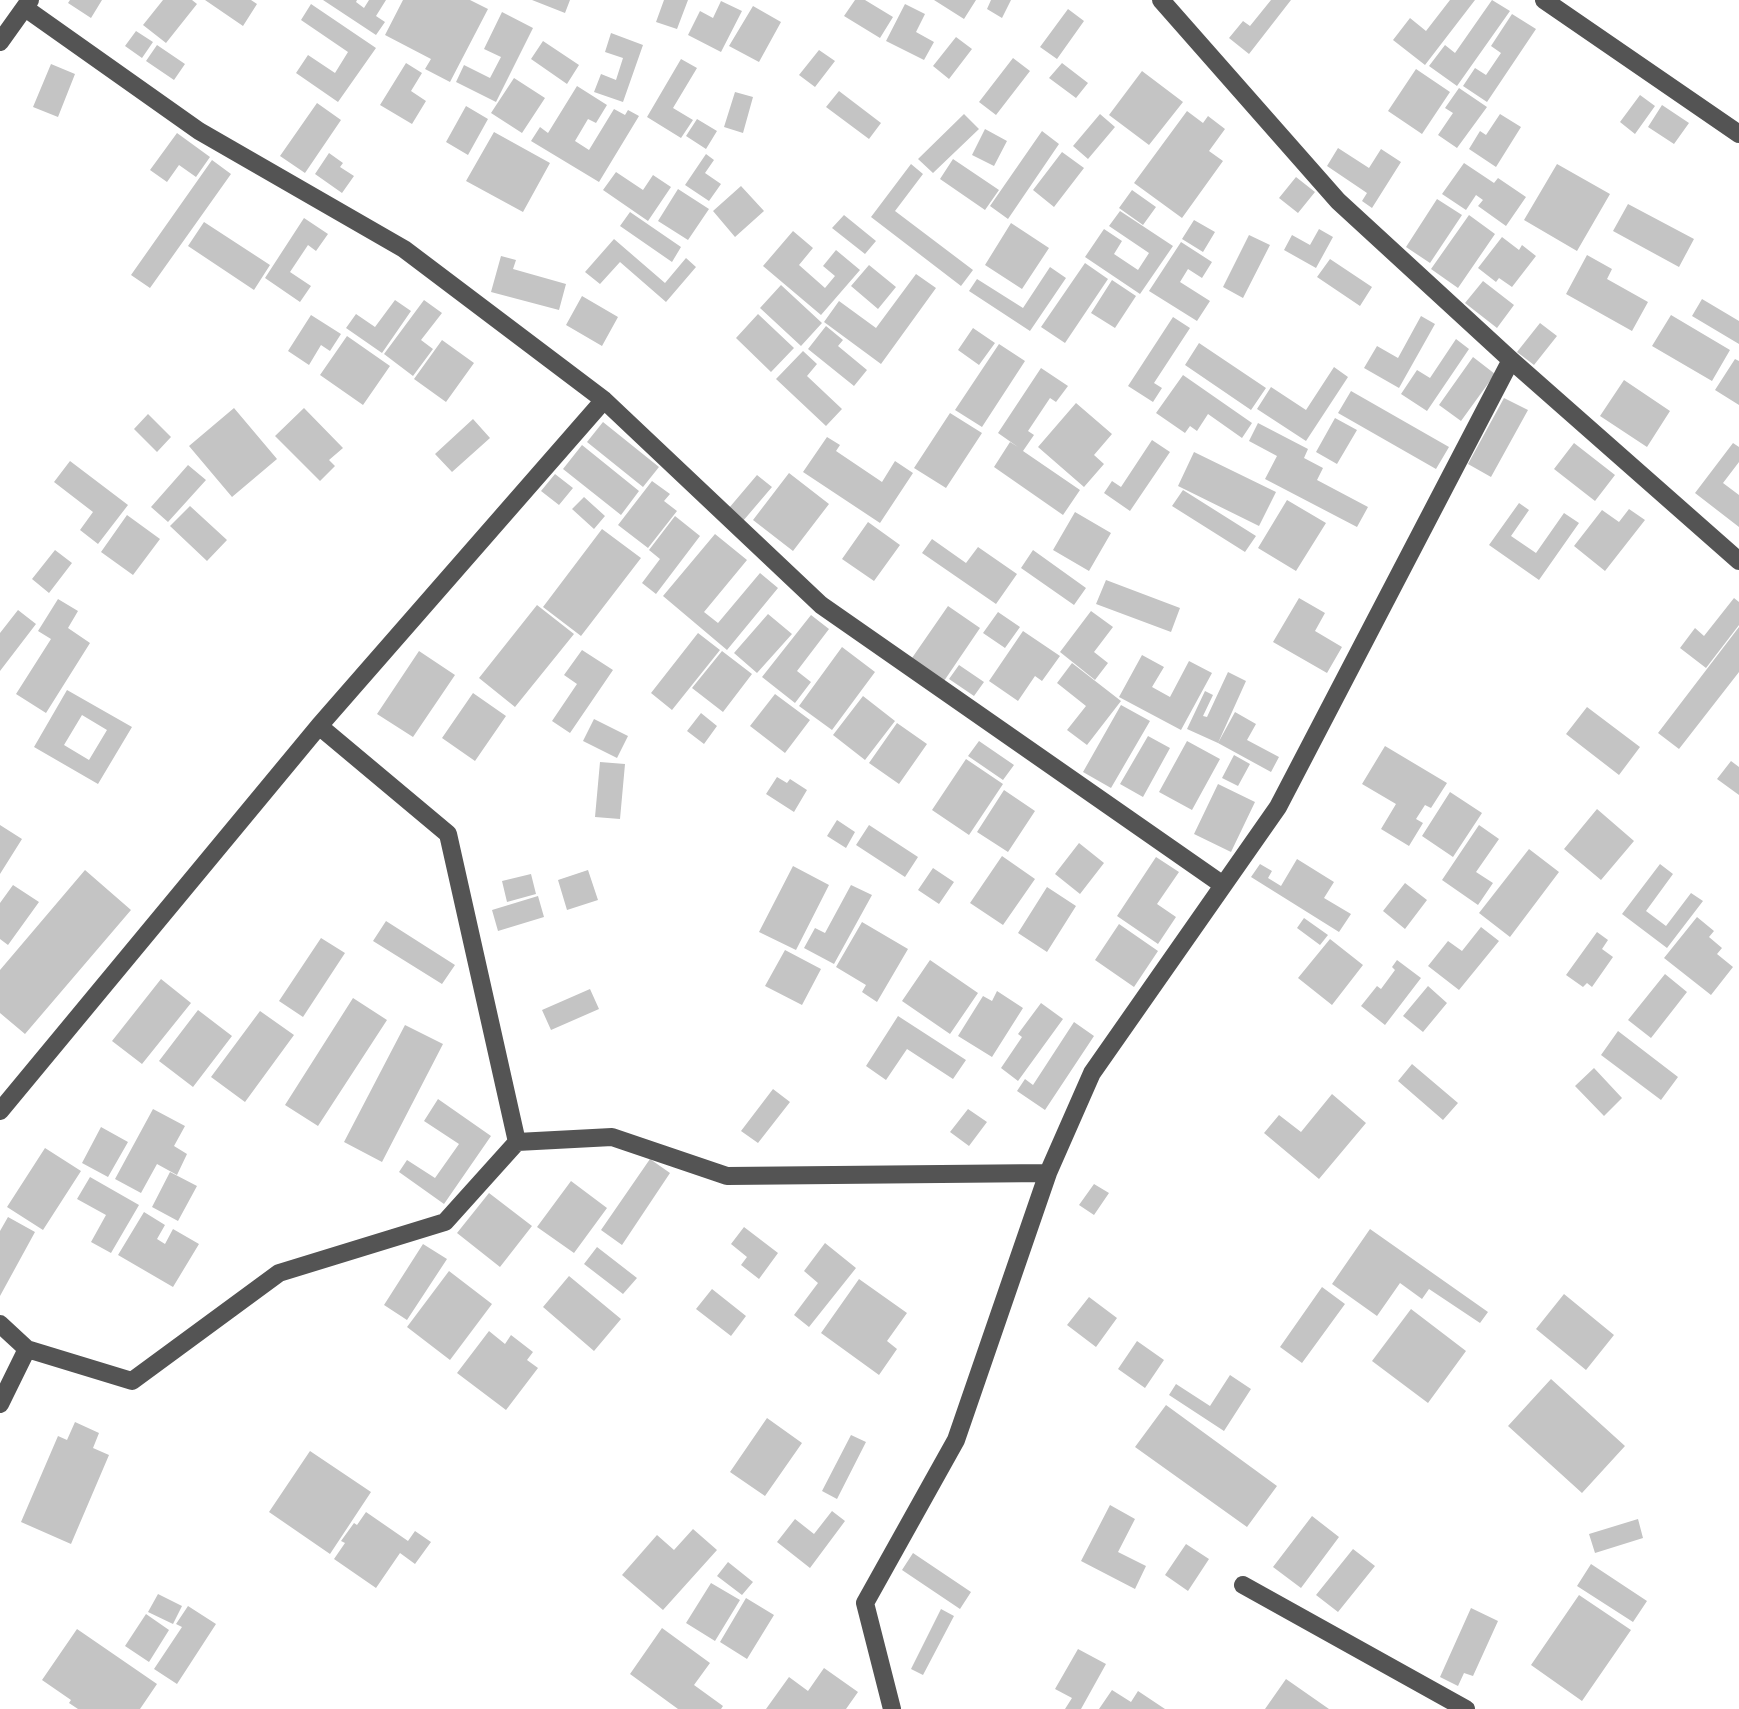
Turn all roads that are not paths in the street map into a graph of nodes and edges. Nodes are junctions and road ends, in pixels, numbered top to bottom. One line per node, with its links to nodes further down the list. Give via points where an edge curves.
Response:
1 (1161, 0): 6 (street, via 1338,201)
2 (1544, 0): 5 (street)
3 (28, 4): 4 (street); 7 (street, via 199,131 404,249)
4 (0, 42)
5 (1739, 134)
6 (1511, 360): 8 (street); 10 (street, via 1278,807)
7 (604, 400): 9 (street); 10 (street, via 821,605)
8 (1739, 561)
9 (319, 726): 11 (street); 12 (street, via 448,834)
10 (1223, 886): 13 (street, via 1092,1073)
11 (0, 1111)
12 (517, 1142): 13 (street, via 612,1137 727,1176); 15 (street, via 445,1222 279,1273 132,1381)
13 (1048, 1173): 18 (street, via 956,1440 864,1602)
14 (0, 1324): 15 (street)
15 (27, 1349): 16 (street)
16 (0, 1404)
17 (1243, 1585): 19 (street)
18 (892, 1709)
19 (1466, 1709)

